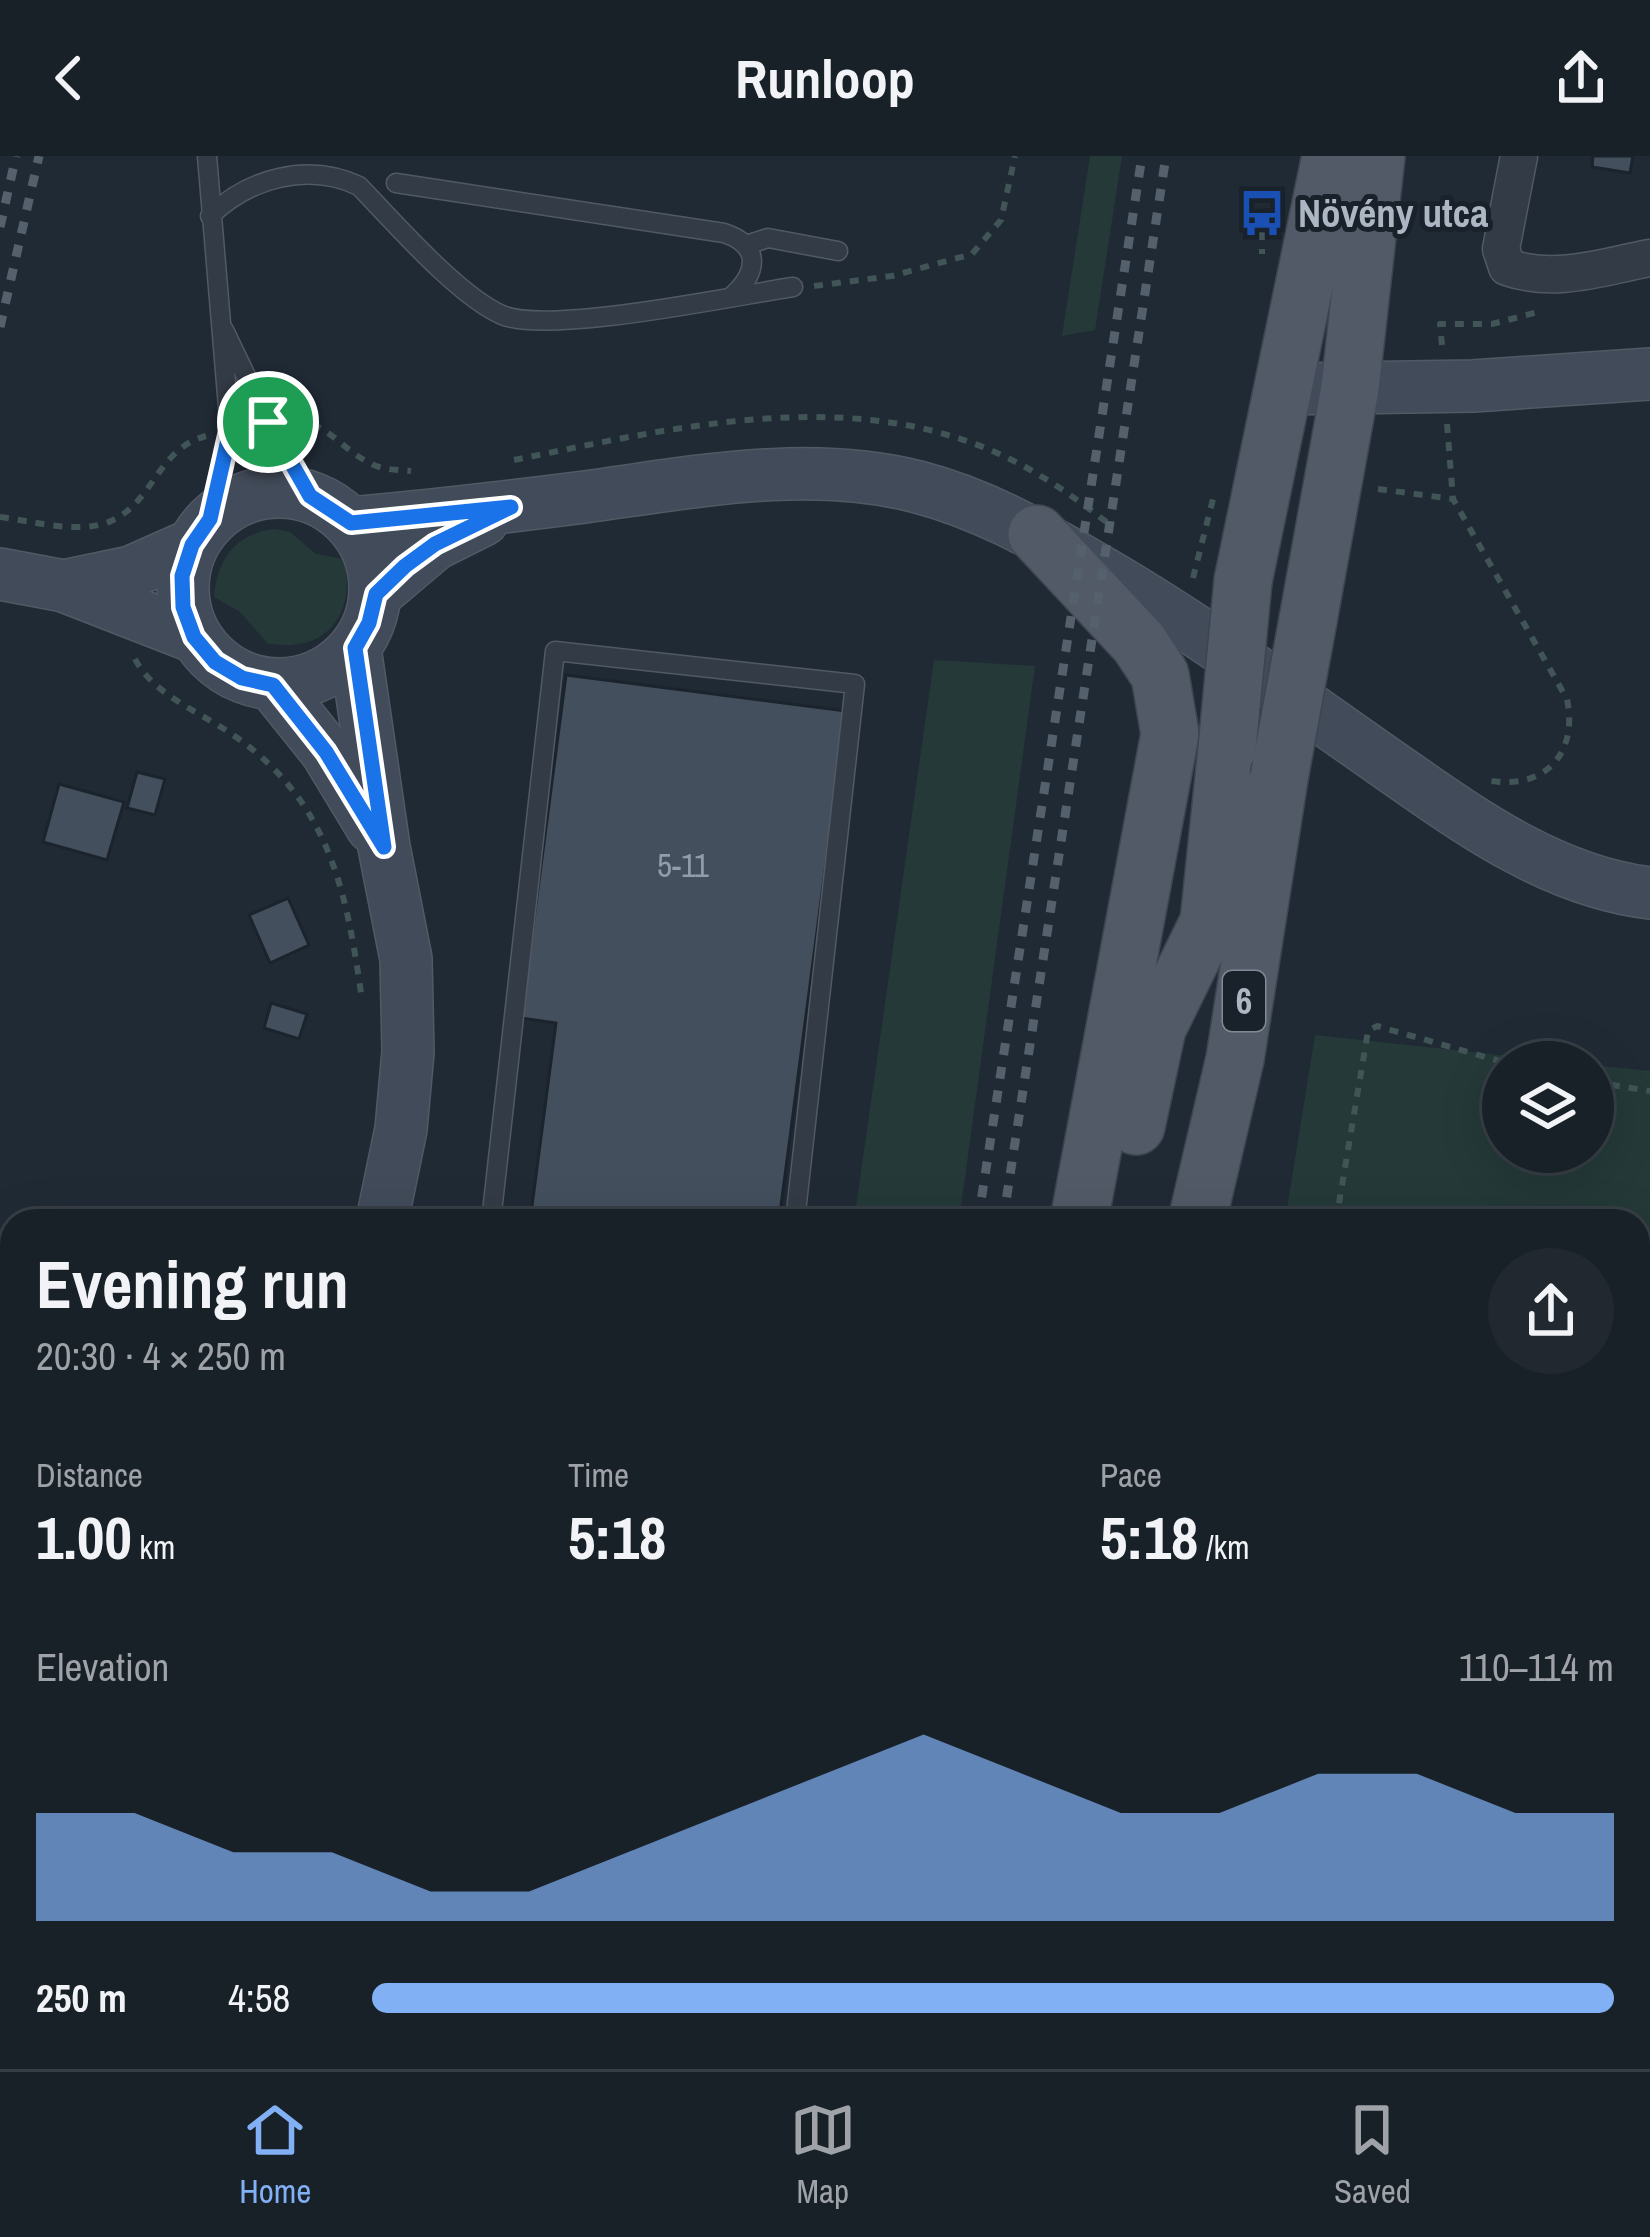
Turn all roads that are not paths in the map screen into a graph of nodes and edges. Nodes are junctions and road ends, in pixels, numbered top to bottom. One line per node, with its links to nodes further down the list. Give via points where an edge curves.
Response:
1 (207, 156): 6 (lane)
2 (1331, 156): 15 (main road, 6)
3 (1376, 156): 14 (main road, 6)
4 (1519, 156): 9 (street, via 1502,249 1508,267 1555,276)
5 (396, 183): 7 (lane, via 724,233)
6 (210, 216): 11 (lane, via 268,180 340,178 359,186 474,298 516,320); 12 (lane)
7 (746, 245): 8 (lane, via 768,238); 11 (lane, via 752,272)
8 (838, 250)
9 (1650, 258)
10 (793, 287): 11 (lane)
11 (730, 297)
12 (218, 317): 17 (lane, via 268,422); 18 (lane, via 230,431)
13 (1650, 374): 14 (main road)
14 (1350, 388): 15 (main road); 33 (main road, 6, bridge, via 1235,1059)
15 (1283, 389): 32 (main road, 6, bridge, via 1218,581 1227,749 1209,922 1156,1028)
16 (503, 485): 17 (main road); 19 (main road, via 822,475 917,487); 22 (main road)
17 (331, 509): 18 (main road, via 286,491 260,493 236,501); 22 (main road, via 365,544)
18 (201, 532): 21 (main road, via 130,572); 23 (main road, via 182,576)
19 (1036, 534): 27 (main road, via 1151,600 1472,823 1582,878); 31 (main road, via 1139,643 1160,675 1170,734)
20 (0, 574): 21 (main road)
21 (64, 586): 23 (main road)
22 (376, 594): 24 (main road)
23 (194, 637): 25 (main road, via 215,662)
24 (355, 648): 25 (main road, via 332,670); 26 (main road)
25 (273, 685): 26 (main road)
26 (384, 847): 28 (main road, via 406,959 408,1052)
27 (1650, 892)
28 (384, 1209)
29 (492, 1209): 30 (lane, via 555,651 855,684)
30 (796, 1209)
31 (1081, 1209)
32 (1119, 1209)
33 (1201, 1209)

